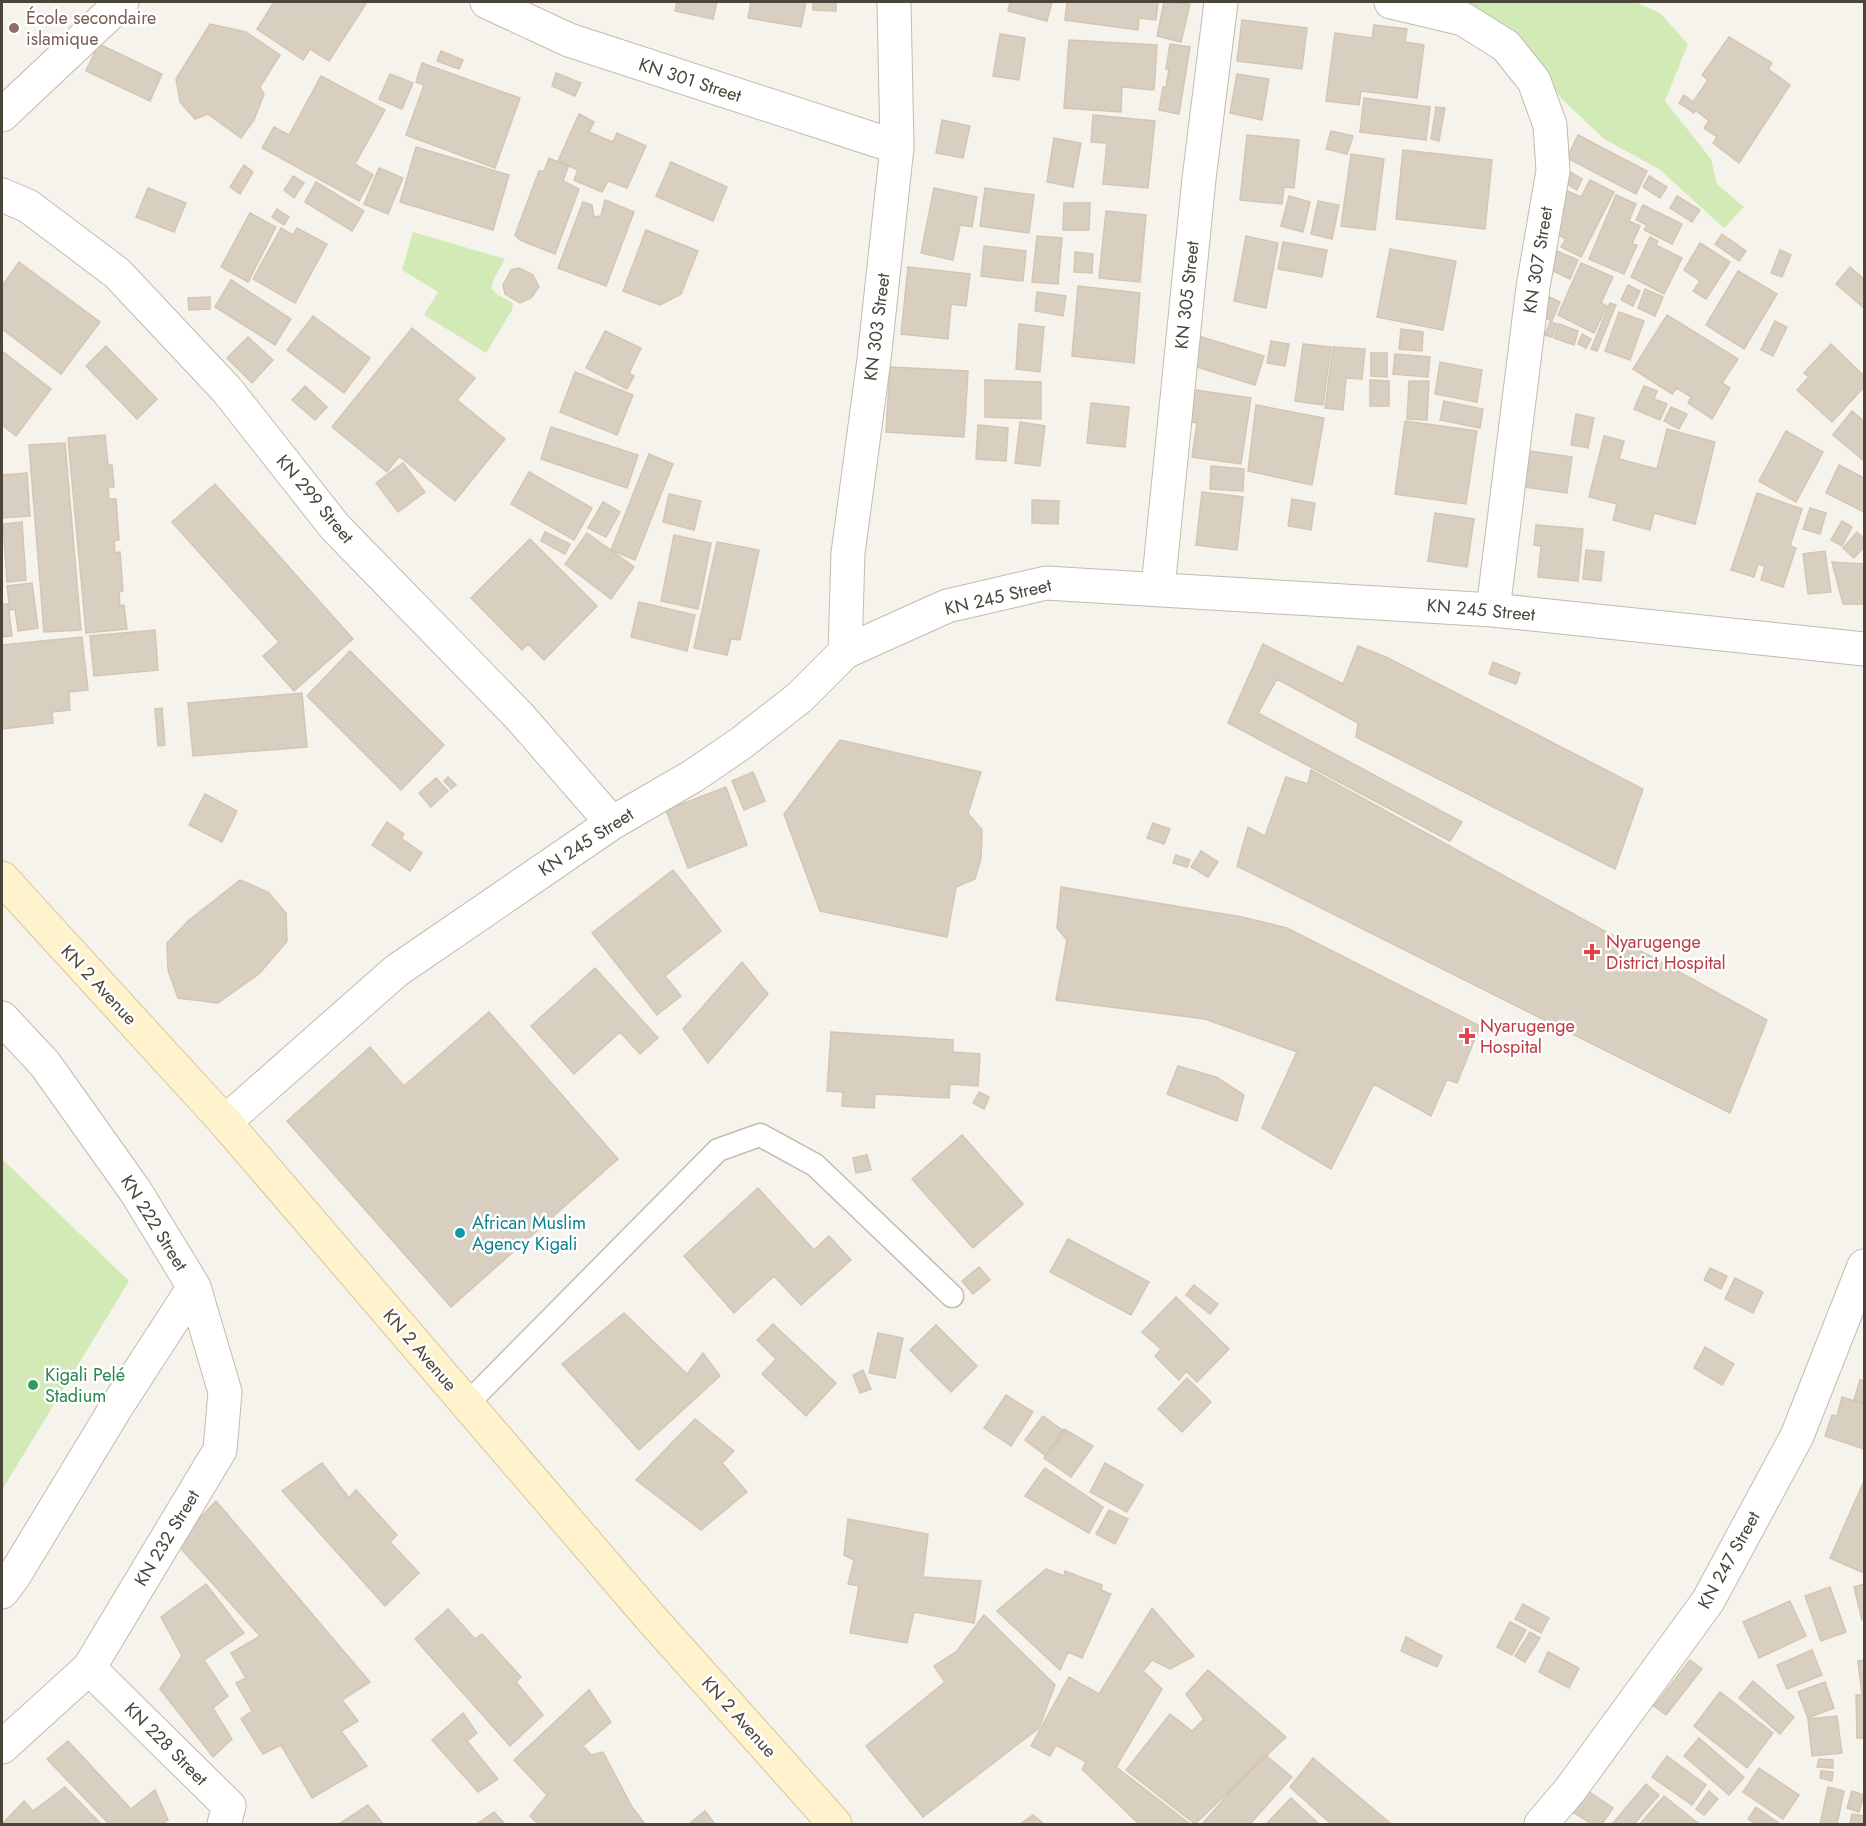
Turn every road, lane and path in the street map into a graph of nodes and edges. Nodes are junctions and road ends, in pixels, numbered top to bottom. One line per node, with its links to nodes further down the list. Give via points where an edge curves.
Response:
1 (122, 2): 6 (street)
2 (487, 2): 7 (street, KN 301 Street, via 569,40)
3 (894, 2): 7 (street, KN 303 Street)
4 (1221, 2): 9 (street, KN 305 Street, via 1198,179)
5 (1391, 2): 10 (street, KN 307 Street, via 1463,19 1506,46 1534,81 1550,125 1553,171 1533,287)
6 (2, 115)
7 (897, 147): 12 (street, KN 303 Street, via 848,553)
8 (2, 195): 13 (street, KN 299 Street, via 28,206 117,273 227,390 335,527 520,717)
9 (1158, 588): 10 (street, KN 245 Street); 12 (street, KN 245 Street, via 1046,583 947,606)
10 (1492, 610): 11 (street, KN 245 Street)
11 (1864, 649)
12 (845, 652): 13 (street, KN 245 Street, via 799,698 740,744)
13 (612, 823): 16 (street, KN 245 Street, via 396,971)
14 (2, 878): 16 (main road, KN 2 Avenue)
15 (2, 1018): 18 (street, KN 222 Street, via 45,1064 136,1192)
16 (225, 1122): 20 (main road, KN 2 Avenue)
17 (1864, 1266): 26 (street, KN 247 Street, via 1797,1436 1708,1600)
18 (194, 1287): 21 (street, KN 222 Street); 22 (street, KN 232 Street, via 225,1392 220,1450)
19 (952, 1296): 20 (lane, via 815,1165 760,1135 718,1150)
20 (467, 1404): 25 (main road, KN 2 Avenue)
21 (2, 1592)
22 (89, 1668): 23 (street, KN 232 Street); 24 (street, KN 228 Street)
23 (2, 1747)
24 (232, 1818)
25 (835, 1824)
26 (1541, 1824)

